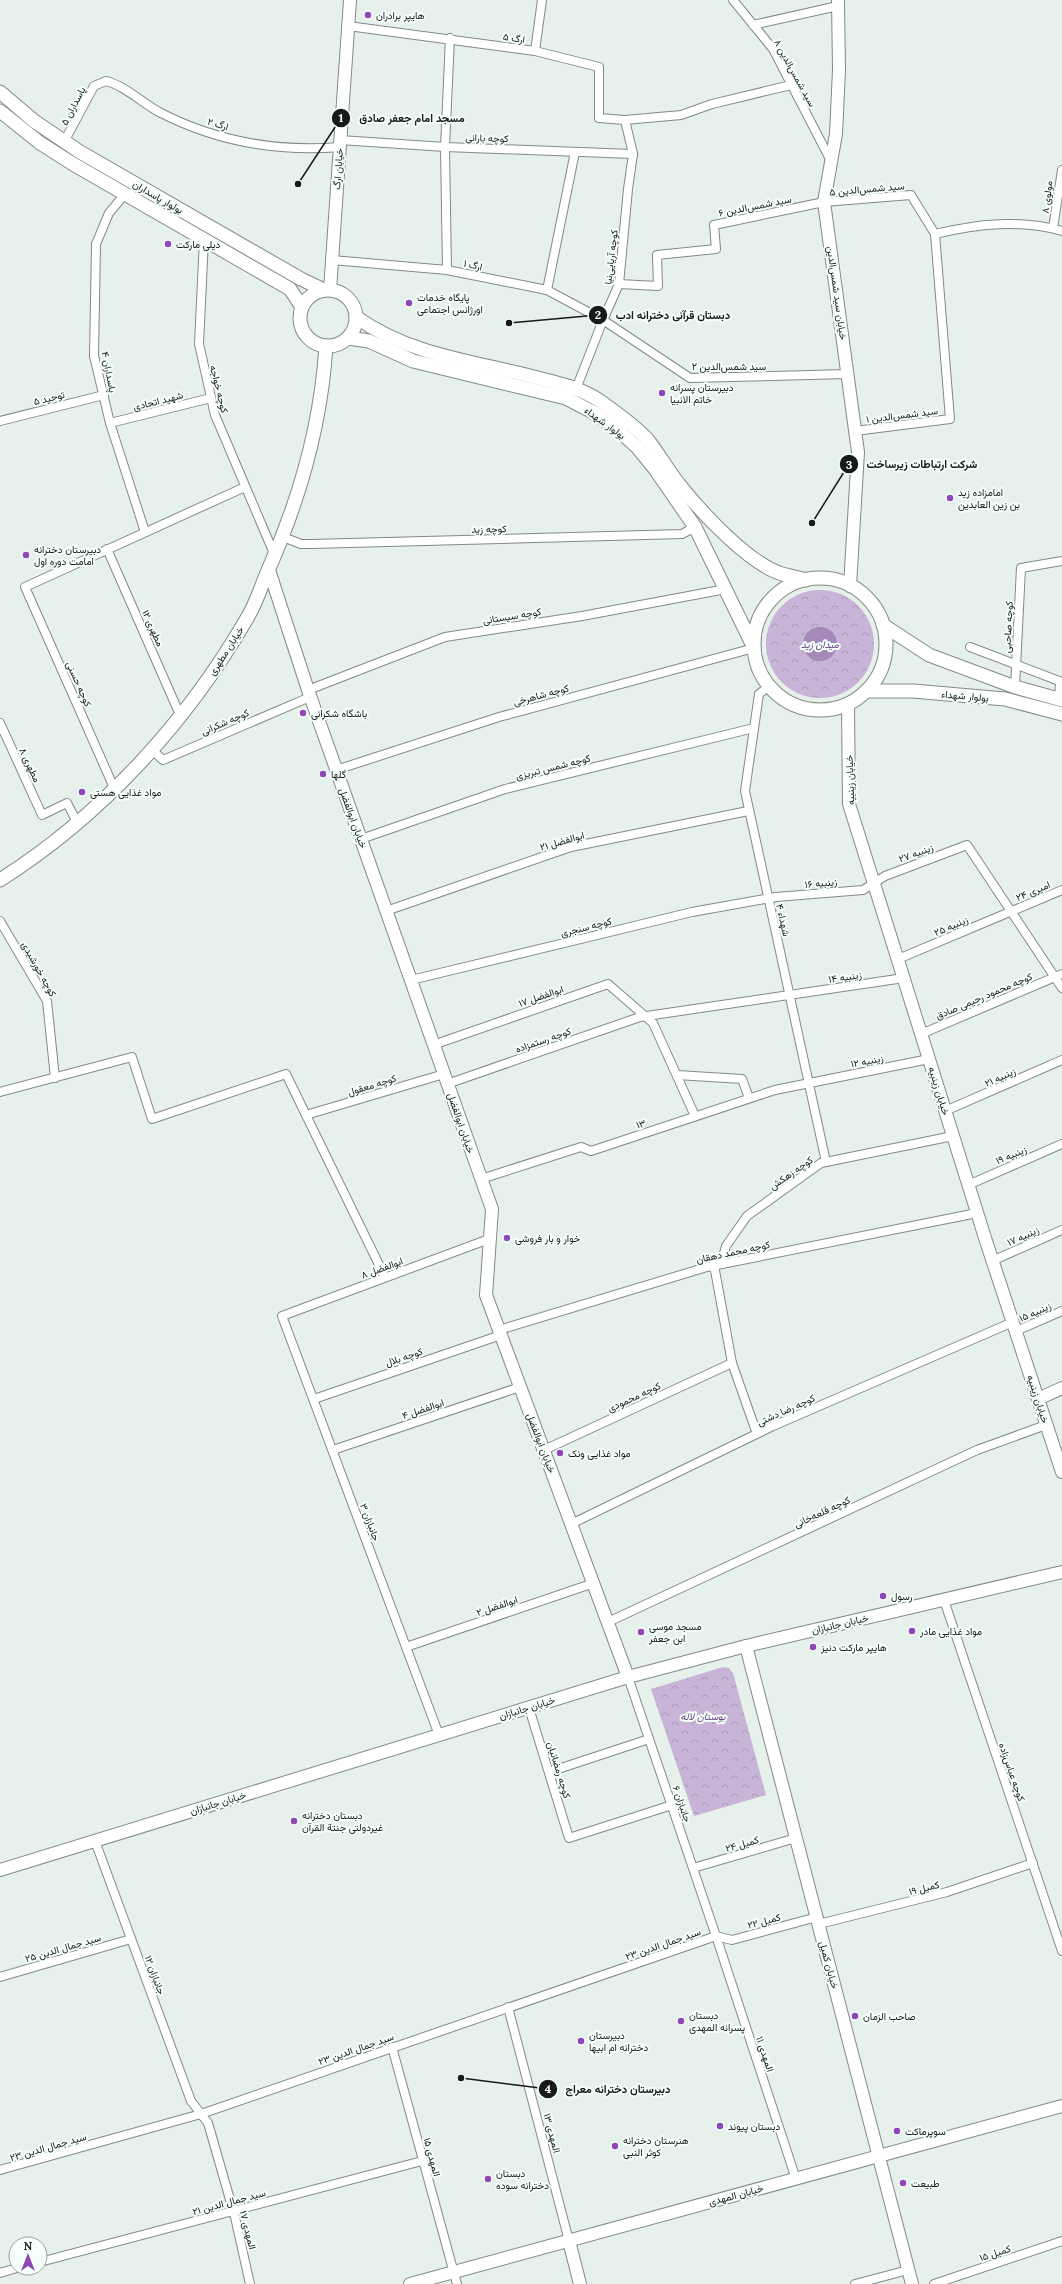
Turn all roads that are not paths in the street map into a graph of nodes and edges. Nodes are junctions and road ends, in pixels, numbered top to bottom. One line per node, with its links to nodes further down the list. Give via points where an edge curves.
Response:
1 (350, 0): 6 (street, خیابان ارگ)
2 (542, 0): 8 (street)
3 (732, 0): 5 (street, سید شمس‌الدین ۸)
4 (838, 3): 5 (street); 19 (street, خیابان سید شمس‌الدین, via 836,120)
5 (753, 25): 10 (street, سید شمس‌الدین ۸, via 773,49)
6 (348, 26): 7 (street, ارگ ۵); 15 (street, خیابان ارگ)
7 (450, 38): 8 (street, ارگ ۵); 16 (street)
8 (536, 51): 13 (street, ارگ ۵, via 599,67 600,118)
9 (102, 81): 14 (street, پاسداران ۵, via 94,86); 15 (street, ارگ ۲, via 110,82 146,105 177,120 226,137 276,147 310,149)
10 (791, 85): 13 (street, via 712,104 681,115); 19 (street, سید شمس‌الدین ۸)
11 (0, 92): 14 (main road, بولوار پاسداران)
12 (0, 111): 21 (main road, بولوار پاسداران, via 40,142)
13 (625, 120): 18 (street, کوچه آریایی‌نیا)
14 (64, 142): 30 (main road, بولوار پاسداران, via 301,279)
15 (340, 144): 16 (street, کوچه بارانی); 27 (street, خیابان ارگ)
16 (445, 147): 17 (street, کوچه بارانی); 28 (street)
17 (575, 152): 18 (street, کوچه بارانی); 31 (street)
18 (633, 154): 29 (street, کوچه آریایی‌نیا)
19 (831, 161): 22 (street, خیابان سید شمس‌الدین)
20 (1062, 170): 23 (street, مولوی ۸)
21 (125, 194): 26 (main road, بولوار پاسداران); 39 (street, پاسداران ۴, via 109,212 96,244 94,356)
22 (824, 202): 25 (street, سید شمس‌الدین ۵, via 911,195); 29 (street, سید شمس‌الدین ۶, via 714,225 716,249 657,255 658,286); 37 (street, خیابان سید شمس‌الدین)
23 (1053, 228): 24 (street); 25 (street, via 1024,224 994,224 964,227)
24 (1062, 231)
25 (935, 234): 43 (street, سید شمس‌الدین ۱, via 950,419)
26 (204, 239): 32 (main road, بولوار پاسداران, via 290,289); 40 (street, کوچه خواجه, via 198,344)
27 (332, 260): 28 (street, ارگ ۱); 30 (street, خیابان ارگ)
28 (446, 270): 31 (street, ارگ ۱)
29 (619, 284): 34 (street, کوچه آریایی‌نیا)
30 (327, 290): 32 (main road, via 308,298); 33 (main road, via 341,293 350,301)
31 (547, 290): 34 (street, ارگ ۱)
32 (302, 307): 36 (main road, via 300,319 303,330 310,339)
33 (356, 317): 35 (main road, via 354,328); 38 (main road, بولوار شهداء, via 374,330 418,349)
34 (603, 320): 37 (street, سید شمس‌الدین ۲, via 690,378); 38 (street, کوچه آریایی‌نیا)
35 (348, 338): 36 (main road, via 338,344); 45 (main road, بولوار شهداء, via 369,341 414,361 566,398 591,411 615,427 637,447)
36 (326, 346): 47 (main road, خیابان مطهری, via 324,380 316,427)
37 (848, 374): 43 (street, خیابان سید شمس‌الدین)
38 (576, 389): 52 (main road, بولوار شهداء, via 598,400 646,438 666,462 682,488 728,537 754,559 778,572)
39 (104, 395): 41 (street, توحید ۵); 42 (street, پاسداران ۴)
40 (211, 398): 42 (street, شهید اتحادی); 44 (street, کوچه خواجه, via 215,415)
41 (0, 421)
42 (110, 423): 46 (street, پاسداران ۴)
43 (855, 431): 53 (street, خیابان سید شمس‌الدین, via 858,452)
44 (245, 487): 46 (street); 49 (street, کوچه خواجه)
45 (695, 527): 47 (street, کوچه زید, via 682,534 301,544); 54 (main road, بولوار شهداء)
46 (145, 532): 48 (street)
47 (283, 537): 49 (main road, خیابان مطهری)
48 (107, 549): 67 (street, مطهری ۱۲); 72 (street, کوچه حسنی, via 25,587)
49 (275, 556): 51 (main road, خیابان مطهری)
50 (1062, 561): 58 (street, کوچه صاحبی, via 1021,568)
51 (269, 570): 63 (street, خیابان ابوالفضل); 67 (main road, خیابان مطهری, via 247,619)
52 (806, 580): 53 (main road, via 829,579); 57 (main road, via 784,588 767,604 757,624)
53 (850, 586): 55 (main road, via 863,594 873,605)
54 (726, 589): 57 (main road, بولوار شهداء); 63 (street, کوچه سیستانی, via 582,616 445,637)
55 (883, 625): 61 (main road, بولوار شهداء, via 929,655); 62 (main road, via 886,648 883,664)
56 (970, 647): 58 (street)
57 (754, 648): 60 (main road, via 758,667); 71 (street, کوچه شاهرخی, via 499,717)
58 (1016, 665): 59 (street); 61 (street, کوچه صاحبی)
59 (1061, 682): 64 (street)
60 (769, 686): 65 (main road, via 786,701 806,709 827,710); 69 (street, شهداء ۴, via 759,694)
61 (1015, 687): 64 (main road, بولوار شهداء)
62 (867, 691): 65 (main road); 66 (main road, بولوار شهداء, via 913,691 1005,699)
63 (309, 693): 70 (street, کوچه شکرانی, via 163,760); 71 (street, خیابان ابوالفضل)
64 (1061, 699)
65 (848, 704): 77 (street, خیابان زینبیه, via 849,804)
66 (1062, 714)
67 (180, 715): 70 (main road, خیابان مطهری)
68 (0, 723): 74 (street, مطهری ۸, via 42,815 67,803)
69 (754, 728): 73 (street, شهداء ۴, via 745,791); 75 (street, کوچه شمس تبریزی, via 505,789)
70 (151, 749): 72 (main road, خیابان مطهری)
71 (336, 770): 75 (street, خیابان ابوالفضل)
72 (115, 790): 74 (main road, خیابان مطهری)
73 (748, 811): 79 (street, شهداء ۴); 80 (street, ابوالفضل ۲۱, via 571,847)
74 (78, 824): 76 (main road, خیابان مطهری, via 35,858)
75 (361, 839): 80 (street, خیابان ابوالفضل)
76 (0, 880)
77 (874, 883): 79 (street, زینبیه ۱۶, via 863,890); 81 (street, زینبیه ۲۷, via 884,876 967,845); 83 (street, خیابان زینبیه)
78 (1062, 890): 81 (street, امیری ۲۴)
79 (768, 900): 86 (street, کوچه سنجری, via 692,912); 88 (street, شهداء ۴)
80 (386, 911): 86 (street, خیابان ابوالفضل)
81 (1011, 911): 83 (street, زینبیه ۲۵); 84 (street)
82 (0, 921): 95 (street, کوچه خورشیدی, via 47,1001)
83 (898, 959): 85 (street, خیابان زینبیه)
84 (1058, 975): 87 (street); 90 (street, کوچه محمود رحیمی صادق)
85 (904, 978): 88 (street, زینبیه ۱۴); 90 (street, خیابان زینبیه)
86 (410, 980): 91 (street, خیابان ابوالفضل)
87 (1062, 988)
88 (789, 996): 89 (street, زینبیه ۱۴); 97 (street, شهداء ۴)
89 (646, 1017): 91 (street, ابوالفضل ۱۷, via 608,984); 94 (street, via 653,1023); 96 (street, کوچه رستمزاده)
90 (921, 1034): 92 (street, خیابان زینبیه)
91 (433, 1044): 96 (street, خیابان ابوالفضل)
92 (929, 1059): 97 (street, زینبیه ۱۲); 100 (street, خیابان زینبیه)
93 (1062, 1060): 100 (street, زینبیه ۲۱)
94 (677, 1075): 99 (street, via 742,1079); 102 (street)
95 (55, 1078): 98 (street); 101 (street, via 132,1057 152,1119 286,1074)
96 (446, 1079): 101 (street, کوچه معقول); 106 (street, خیابان ابوالفضل)
97 (809, 1082): 99 (street, ۱۳); 105 (street, شهداء ۴)
98 (0, 1092)
99 (750, 1098): 102 (street, ۱۳)
100 (945, 1111): 103 (street, خیابان زینبیه)
101 (306, 1115): 113 (street)
102 (695, 1116): 106 (street, ۱۳, via 591,1151 581,1147)
103 (953, 1136): 105 (street, کوچه زهکش); 107 (street, خیابان زینبیه)
104 (1062, 1144): 107 (street, زینبیه ۱۹)
105 (826, 1162): 112 (street, کوچه زهکش, via 747,1216 726,1246)
106 (481, 1179): 110 (street, خیابان ابوالفضل, via 492,1209)
107 (968, 1185): 108 (street, خیابان زینبیه)
108 (977, 1213): 111 (street, خیابان زینبیه); 112 (street, کوچه محمد دهقان)
109 (1062, 1230): 111 (street, زینبیه ۱۷)
110 (489, 1239): 113 (street, ابوالفضل ۸); 117 (street, خیابان ابوالفضل, via 486,1295)
111 (992, 1261): 116 (street, خیابان زینبیه)
112 (717, 1265): 117 (street, کوچه محمد دهقان); 118 (street)
113 (385, 1278): 115 (street, ابوالفضل ۸)
114 (1062, 1311): 116 (street, زینبیه ۱۵)
115 (282, 1316): 121 (street, جانبازان ۳)
116 (1014, 1327): 122 (street, خیابان زینبیه); 124 (street, کوچه رضا دشتی)
117 (500, 1333): 119 (street, خیابان ابوالفضل); 121 (street, کوچه بلال)
118 (732, 1363): 124 (street); 126 (street, کوچه محمودی)
119 (520, 1387): 125 (street, ابوالفضل ۴); 126 (street, خیابان ابوالفضل)
120 (1062, 1388): 122 (street)
121 (314, 1398): 125 (street, جانبازان ۳)
122 (1038, 1398): 123 (street, خیابان زینبیه)
123 (1046, 1425): 127 (street, خیابان زینبیه); 132 (street, کوچه قلعه‌خانی, via 977,1450)
124 (757, 1434): 128 (street, کوچه رضا دشتی)
125 (333, 1450): 134 (street, جانبازان ۳)
126 (544, 1450): 128 (street, خیابان ابوالفضل)
127 (1062, 1472)
128 (571, 1524): 130 (street, خیابان ابوالفضل)
129 (1062, 1572): 131 (street, خیابان جانبازان)
130 (594, 1583): 132 (street, خیابان ابوالفضل); 134 (street, ابوالفضل ۲)
131 (944, 1600): 133 (street, خیابان جانبازان); 143 (street, کوچه عباس‌زاده)
132 (608, 1622): 135 (street, خیابان ابوالفضل)
133 (746, 1646): 135 (street, خیابان جانبازان); 141 (street, خیابان کمیل)
134 (406, 1647): 137 (street, جانبازان ۳)
135 (628, 1677): 136 (street, خیابان جانبازان); 138 (street, جانبازان ۶)
136 (529, 1708): 137 (street, خیابان جانبازان); 139 (street, کوچه رمضانیان)
137 (439, 1735): 142 (street, خیابان جانبازان)
138 (649, 1740): 139 (street); 140 (street, جانبازان ۶)
139 (549, 1772): 140 (street, کوچه رمضانیان, via 569,1838)
140 (672, 1805): 144 (street, جانبازان ۶)
141 (796, 1838): 144 (street, کمیل ۲۴); 146 (street, خیابان کمیل)
142 (95, 1841): 145 (street, خیابان جانبازان); 148 (street, جانبازان ۱۲)
143 (1033, 1864): 146 (street, کمیل ۱۹, via 947,1892); 149 (street, کوچه عباس‌زاده)
144 (693, 1868): 147 (street, جانبازان ۶)
145 (0, 1870)
146 (818, 1921): 147 (street, کمیل ۲۲, via 732,1940); 155 (street, خیابان کمیل)
147 (716, 1936): 151 (street, سید جمال الدین ۲۳); 158 (street, المهدی ۱۱)
148 (131, 1939): 150 (street, سید جمال الدین ۲۵); 154 (street, جانبازان ۱۲, via 191,2101)
149 (1062, 1951)
150 (0, 1977)
151 (508, 2007): 152 (street, سید جمال الدین ۲۳); 160 (street, المهدی ۱۳)
152 (392, 2047): 154 (street, سید جمال الدین ۲۳); 156 (street, المهدی ۱۵)
153 (1062, 2106): 155 (street, خیابان المهدی)
154 (202, 2114): 157 (street, سید جمال الدین ۲۳); 159 (street, المهدی ۱۷, via 208,2122)
155 (879, 2156): 158 (street, خیابان المهدی); 163 (street, خیابان کمیل)
156 (422, 2161): 159 (street, سید جمال الدین ۲۱); 164 (street, المهدی ۱۵)
157 (0, 2170)
158 (796, 2179): 160 (street, خیابان المهدی)
159 (232, 2211): 162 (street, سید جمال الدین ۲۱); 165 (street, المهدی ۱۷)
160 (569, 2241): 164 (street, خیابان المهدی); 167 (street)
161 (1062, 2241): 170 (street, کمیل ۱۵)
162 (48, 2260)
163 (908, 2270): 168 (street); 169 (street, خیابان کمیل)
164 (455, 2278): 166 (street, خیابان المهدی)
165 (250, 2284)
166 (410, 2284)
167 (580, 2284)
168 (855, 2284)
169 (912, 2284)
170 (934, 2284)

